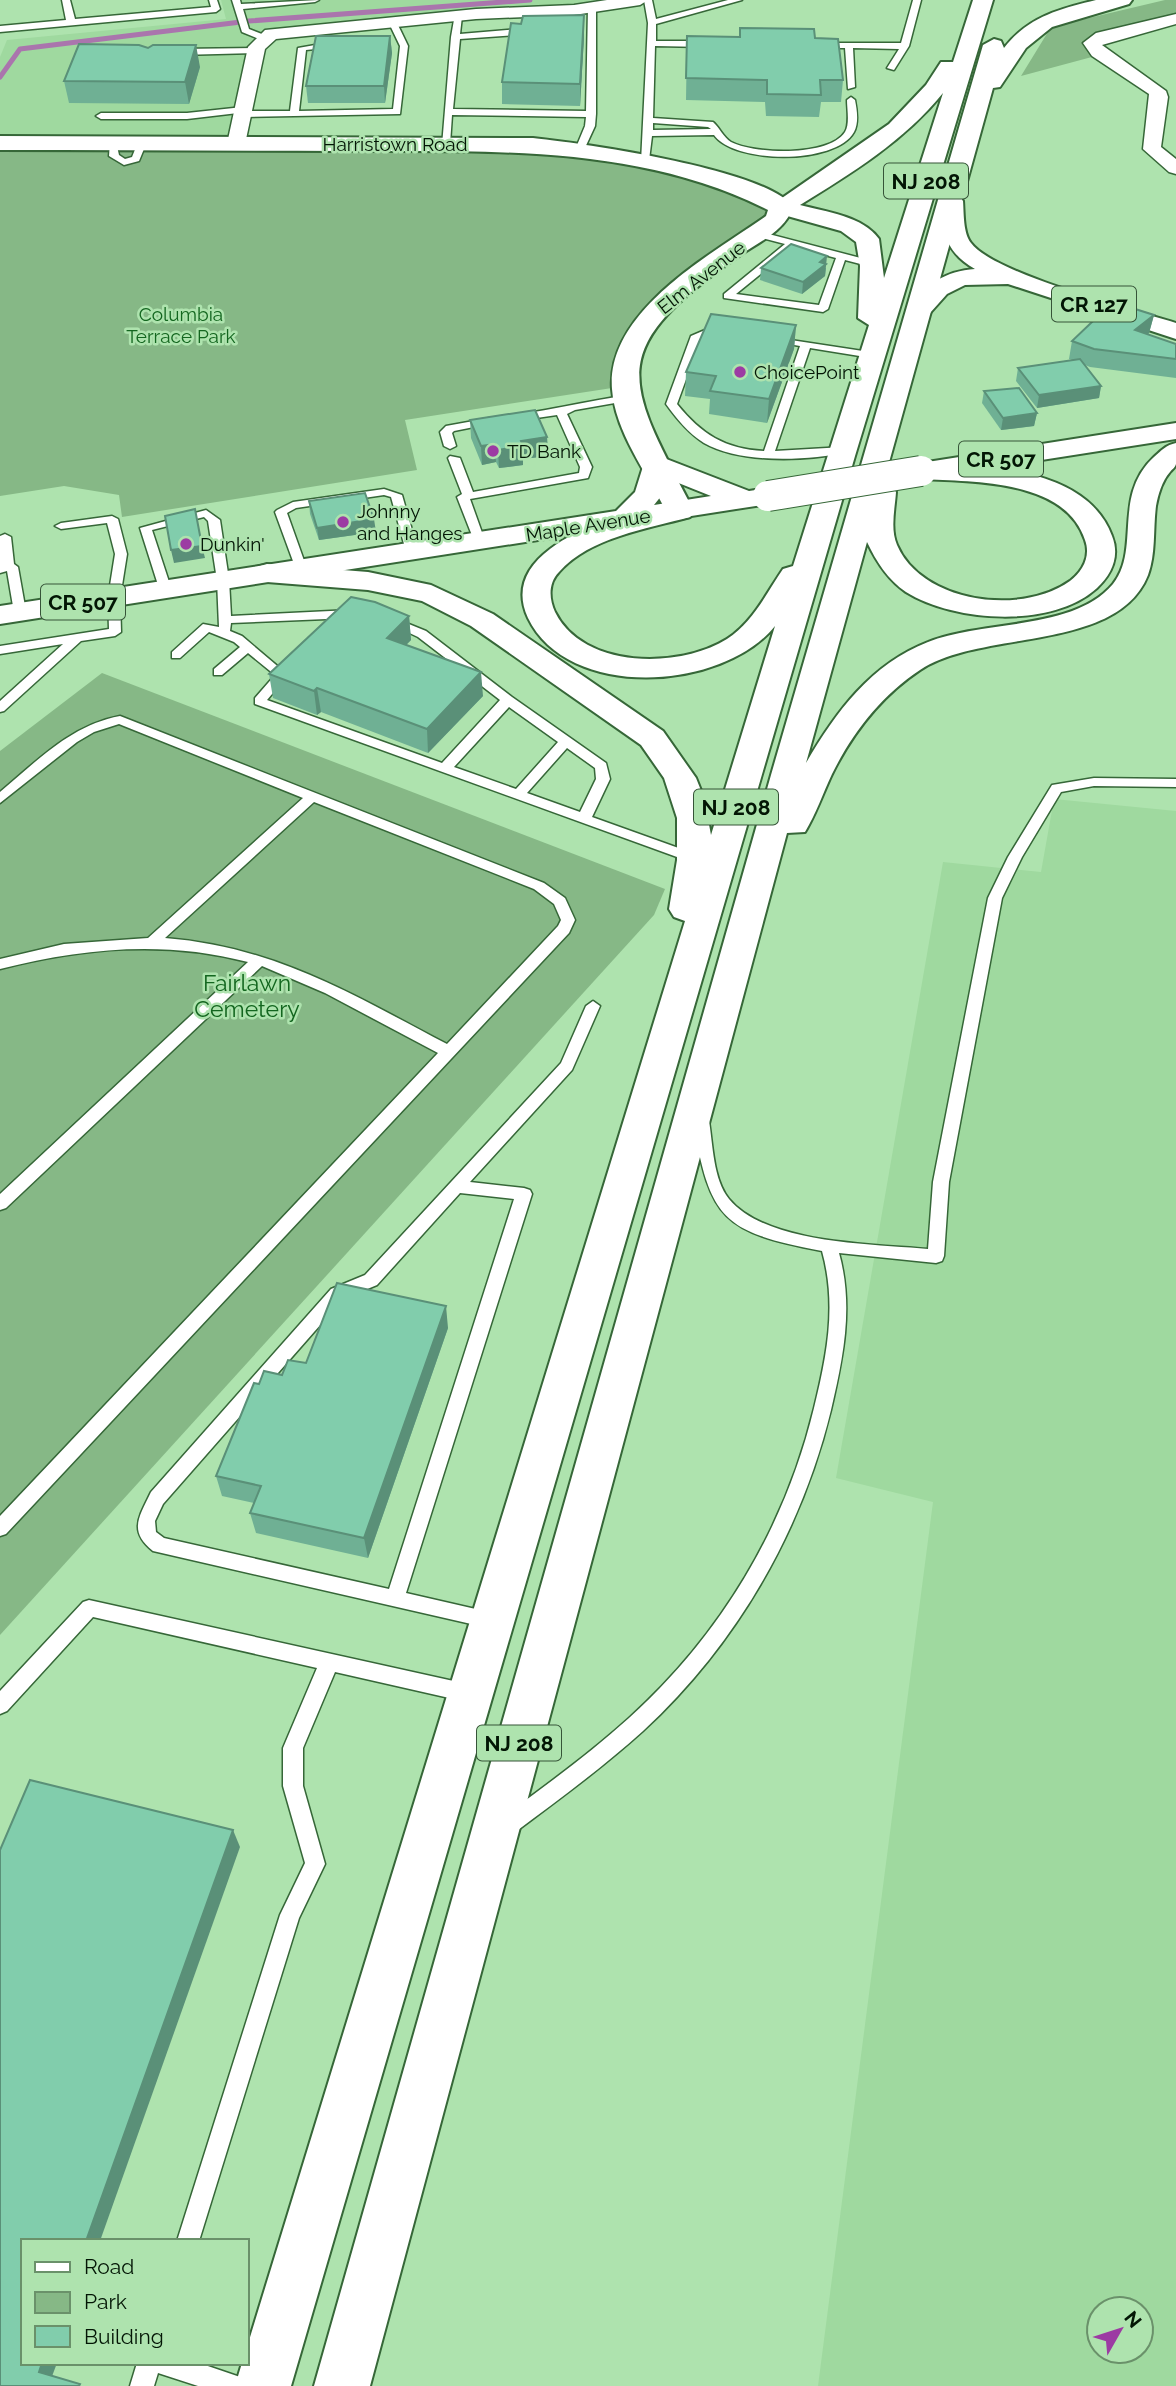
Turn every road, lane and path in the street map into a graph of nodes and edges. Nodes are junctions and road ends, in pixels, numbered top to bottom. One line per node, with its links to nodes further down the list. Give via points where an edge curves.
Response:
1 (66, 0): 15 (lane)
2 (213, 0): 15 (lane, via 216,9)
3 (315, 0): 9 (lane)
4 (640, 0): 10 (street)
5 (648, 0): 17 (lane)
6 (738, 0): 17 (lane)
7 (917, 0): 31 (lane)
8 (1122, 0): 36 (main road, via 1059,16 1030,30 1010,50)
9 (238, 7): 26 (lane, via 245,30)
10 (592, 7): 12 (street); 18 (lane)
11 (979, 9): 52 (main road, via 939,85 919,108 821,184); 63 (main road, NJ 208)
12 (457, 16): 14 (street); 22 (lane)
13 (1176, 19): 50 (street, via 1095,39 1093,48 1157,91 1152,149)
14 (392, 21): 23 (lane); 26 (street, via 280,32)
15 (71, 22): 20 (lane)
16 (1001, 22): 36 (main road, NJ 208)
17 (652, 23): 25 (lane)
18 (593, 27): 19 (lane); 40 (lane)
19 (579, 28)
20 (0, 29)
21 (537, 31): 22 (lane)
22 (455, 37): 38 (lane)
23 (401, 39): 24 (lane); 39 (lane, via 397,112)
24 (389, 40)
25 (650, 43): 27 (lane); 42 (lane)
26 (260, 44): 32 (lane); 37 (street)
27 (716, 44)
28 (339, 45): 39 (lane, via 302,48)
29 (808, 45): 30 (lane)
30 (849, 46): 31 (lane); 34 (lane)
31 (905, 46): 33 (lane)
32 (166, 54)
33 (891, 68)
34 (851, 88)
35 (851, 100): 43 (lane, via 851,130 844,140 813,153 739,149)
36 (976, 108): 51 (main road, NJ 208)
37 (243, 112): 39 (lane); 41 (lane); 46 (street)
38 (448, 112): 40 (lane); 47 (lane)
39 (294, 113)
40 (591, 114): 48 (lane)
41 (101, 116)
42 (648, 120): 43 (lane, via 699,121 716,127); 44 (lane)
43 (715, 132): 44 (lane)
44 (648, 133): 49 (lane)
45 (0, 144): 46 (main road, Harristown Road)
46 (236, 144): 47 (main road, Harristown Road)
47 (445, 144): 48 (main road, Harristown Road)
48 (580, 150): 49 (main road, Harristown Road)
49 (644, 160): 52 (main road, Harristown Road, via 736,186)
50 (1176, 168)
51 (951, 201): 57 (main road, via 955,232 964,251); 58 (main road, NJ 208)
52 (781, 206): 53 (main road, Elm Avenue, via 777,219); 56 (main road, Harristown Road, via 860,232 871,247)
53 (757, 234): 54 (lane); 64 (main road, Elm Avenue, via 674,295 641,328 625,365)
54 (792, 243): 55 (lane); 55 (lane, via 727,296 823,309)
55 (842, 256): 56 (lane)
56 (872, 264): 63 (main road)
57 (1013, 278): 58 (main road, via 961,277 937,288); 59 (main road, CR 127)
58 (921, 308): 67 (main road, NJ 208)
59 (1176, 331)
60 (739, 334): 72 (lane, via 712,330 696,335 671,404 708,442 728,452)
61 (766, 338): 62 (lane)
62 (806, 344): 63 (lane); 72 (lane)
63 (874, 349): 71 (main road, NJ 208)
64 (630, 406): 65 (lane); 73 (main road, Elm Avenue)
65 (566, 410): 75 (lane, via 455,426 446,432); 75 (lane, via 561,413 586,467 584,476)
66 (1176, 419): 69 (main road)
67 (887, 426): 74 (main road, via 881,542 903,575 923,589 977,606 1033,605 1074,591 1099,567 1102,552 1093,524 1065,498 1021,482); 110 (main road, NJ 208)
68 (1176, 431): 69 (main road, Maple Avenue / CR 507)
69 (1133, 438): 74 (main road, Maple Avenue / CR 507)
70 (1176, 451): 110 (main road, via 1147,484 1134,576 1121,593 1079,618 940,648 897,670 862,703 807,791)
71 (842, 453): 72 (lane); 77 (main road, via 782,594 755,630 730,650 697,664 641,668 590,657 550,631 539,616 535,599 546,567 589,541); 114 (main road, NJ 208)
72 (769, 454)
73 (656, 463): 76 (main road, via 701,484); 77 (main road, Elm Avenue); 78 (main road, via 648,495)
74 (922, 471): 76 (main road, Maple Avenue / CR 507, bridge)
75 (469, 496): 81 (lane, via 463,497)
76 (759, 498): 77 (main road, Maple Avenue / CR 507)
77 (680, 511): 78 (main road, Maple Avenue / CR 507)
78 (624, 519): 81 (main road, Maple Avenue / CR 507)
79 (61, 526): 88 (lane, via 112,519 121,554)
80 (5, 537): 83 (lane)
81 (479, 541): 82 (main road, Maple Avenue / CR 507)
82 (412, 551): 84 (main road, Maple Avenue / CR 507); 84 (lane, via 396,495 384,492 292,505 281,512)
83 (4, 568): 89 (lane, via 12,567)
84 (301, 569): 85 (main road, Maple Avenue / CR 507)
85 (267, 573): 86 (main road, Maple Avenue / CR 507); 106 (main road, via 403,586 431,594 482,620 627,718 658,745 685,783 693,810)
86 (223, 580): 87 (main road, Maple Avenue / CR 507); 87 (lane, via 214,520 206,513 146,528); 90 (lane)
87 (165, 588): 88 (main road, Maple Avenue / CR 507)
88 (114, 598): 89 (main road, Maple Avenue / CR 507); 92 (lane, via 115,632)
89 (10, 613)
90 (224, 620): 91 (lane); 97 (lane, via 374,616 422,634)
91 (225, 634): 93 (lane); 95 (lane, via 207,627)
92 (78, 638): 94 (lane); 98 (lane)
93 (247, 648): 96 (lane); 100 (lane, via 282,675 260,701)
94 (0, 650)
95 (176, 654)
96 (218, 672)
97 (508, 700): 99 (lane); 100 (lane)
98 (0, 708)
99 (566, 740): 102 (lane); 105 (lane, via 601,765 603,779)
100 (444, 769): 102 (lane)
101 (1176, 783): 117 (lane, via 1094,782 1057,788 1015,857 995,898 941,1182 936,1256)
102 (518, 795): 105 (lane)
103 (313, 796): 104 (lane, via 120,720 108,720 87,730); 107 (lane); 112 (lane, via 539,886 566,910 564,929)
104 (0, 799)
105 (584, 819): 106 (lane)
106 (693, 858): 114 (main road, via 688,900)
107 (153, 941): 108 (lane, via 202,946); 109 (lane, via 83,946)
108 (259, 960): 112 (lane, via 292,972); 116 (lane)
109 (0, 964)
110 (730, 989): 113 (main road, NJ 208)
111 (593, 1006): 115 (lane, via 567,1066)
112 (449, 1052): 118 (lane)
113 (698, 1101): 117 (lane, via 709,1165 724,1204 753,1227); 124 (main road, NJ 208)
114 (631, 1157): 120 (main road, NJ 208)
115 (458, 1186): 119 (lane, via 524,1194); 119 (lane, via 371,1280 337,1294 157,1498 146,1521 148,1536 159,1545)
116 (0, 1204)
117 (828, 1244): 124 (lane, via 840,1286 839,1331 812,1451 778,1538 723,1626 655,1705)
118 (0, 1528)
119 (395, 1598): 120 (lane)
120 (492, 1621): 122 (main road, NJ 208)
121 (329, 1663): 122 (lane); 123 (lane, via 89,1608); 125 (lane, via 293,1748 293,1786 315,1864 290,1915)
122 (470, 1694): 130 (main road, NJ 208)
123 (0, 1705)
124 (494, 1835): 131 (main road, NJ 208)
125 (189, 2239)
126 (148, 2365): 128 (lane)
127 (168, 2365): 129 (lane)
128 (142, 2386)
129 (235, 2386)
130 (263, 2386)
131 (342, 2386)

